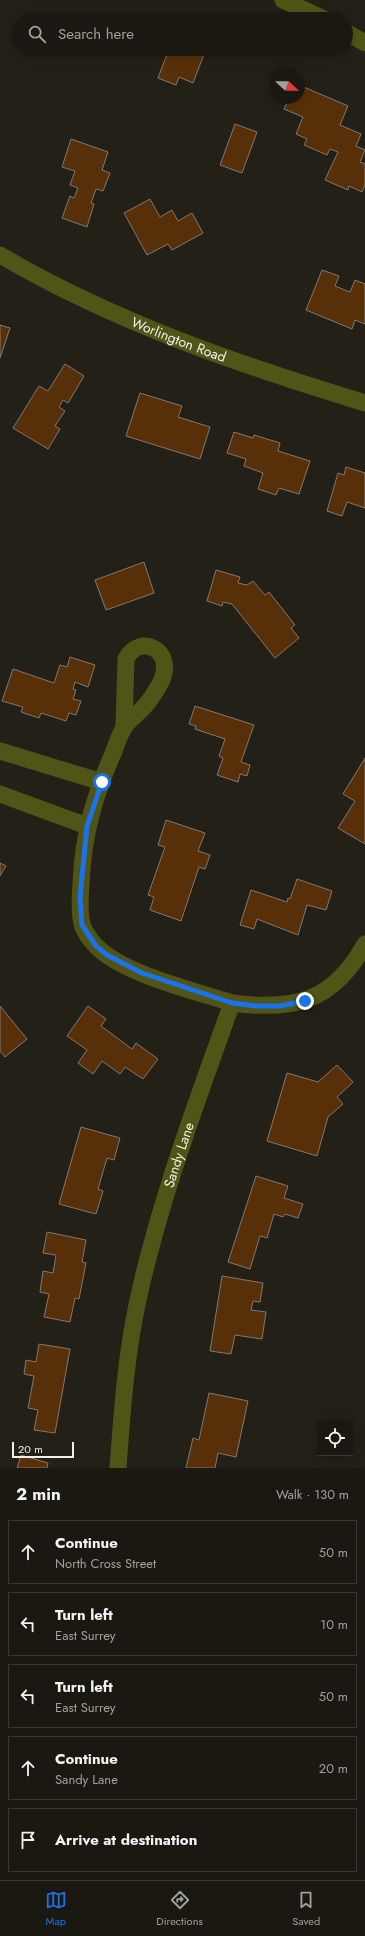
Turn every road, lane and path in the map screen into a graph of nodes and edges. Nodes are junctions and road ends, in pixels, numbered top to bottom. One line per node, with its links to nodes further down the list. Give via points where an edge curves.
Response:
1 (283, 0): 2 (street)
2 (309, 12)
3 (353, 36): 4 (street)
4 (365, 43)
5 (0, 256): 6 (street, Worlington Road, via 86,300 186,343 252,368)
6 (365, 403)
7 (124, 726): 9 (street)
8 (0, 751): 9 (street)
9 (102, 782): 11 (street)
10 (0, 794): 11 (street)
11 (87, 826): 13 (street, via 80,910 82,925 96,946 122,964 142,973)
12 (365, 944): 13 (street, via 350,968 338,981 324,992 305,1001 280,1006)
13 (232, 1003): 14 (street, Sandy Lane, via 173,1174 138,1300 126,1369)
14 (118, 1468)

